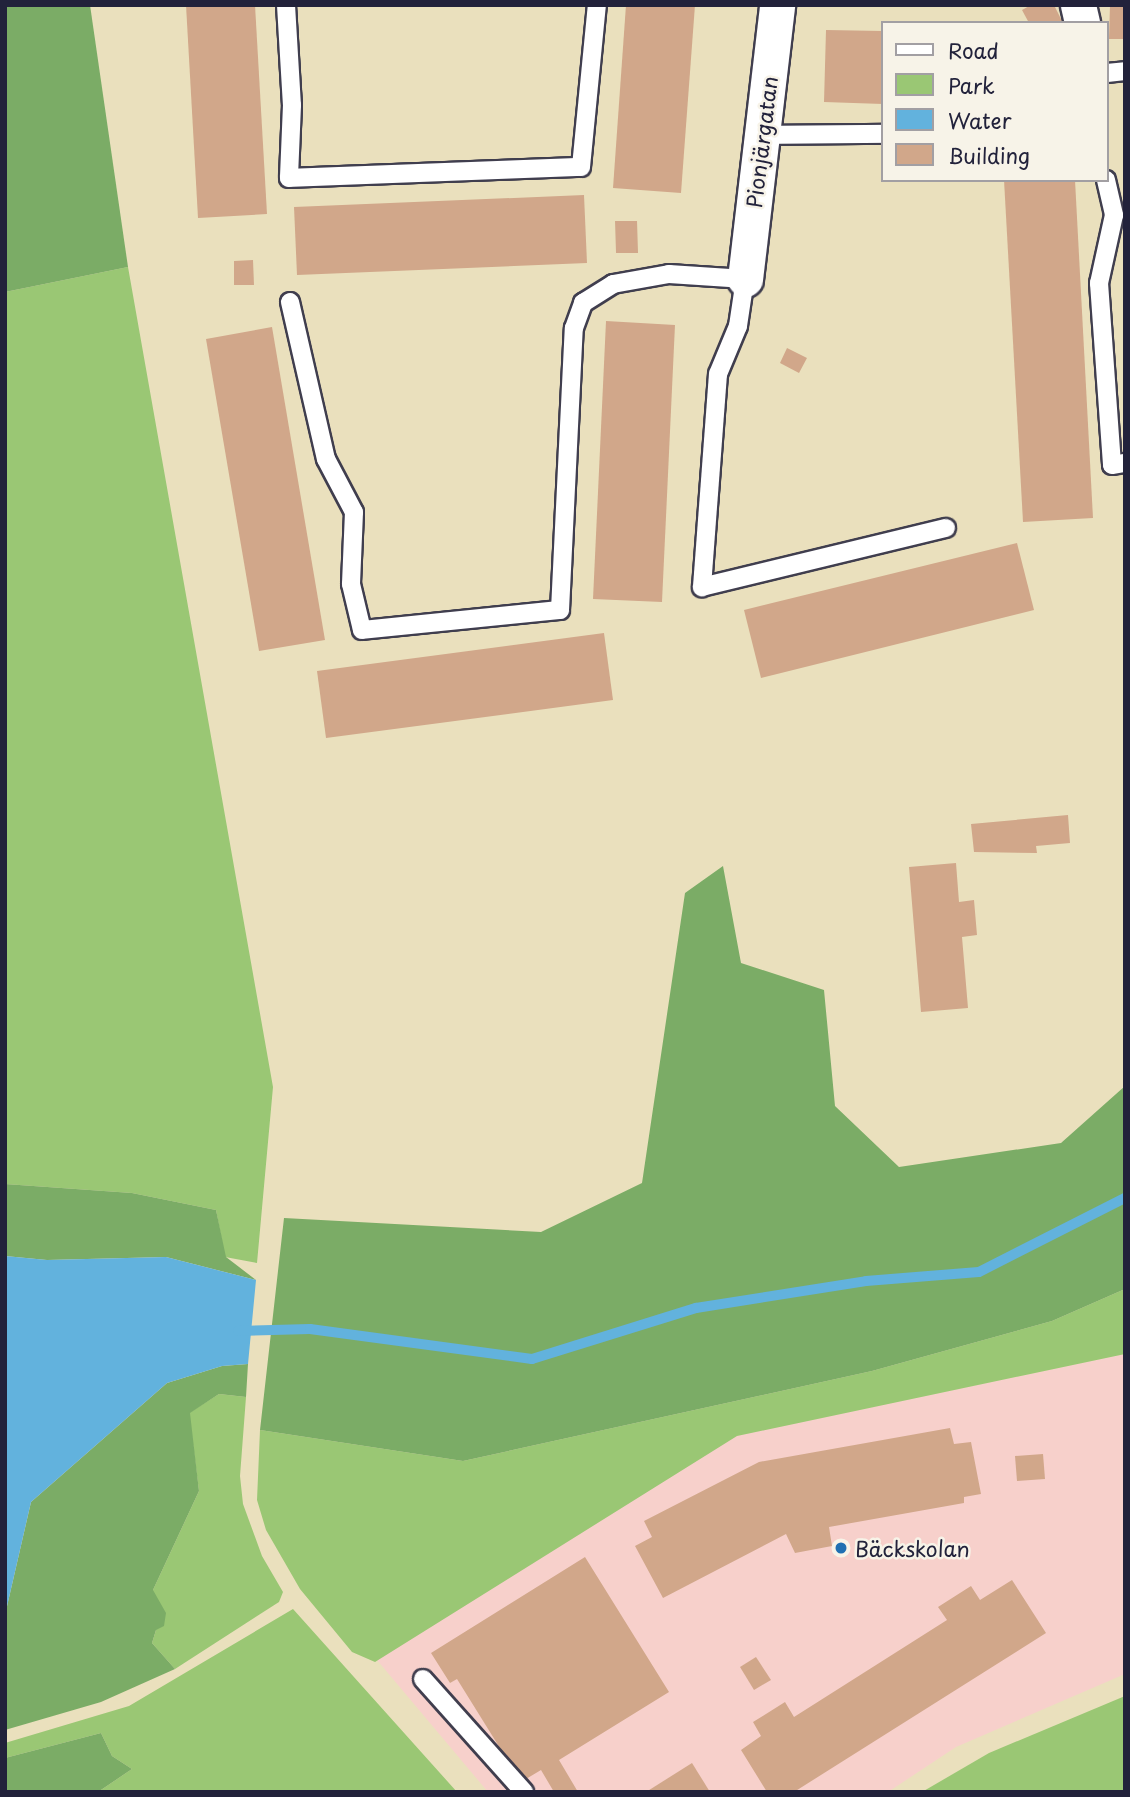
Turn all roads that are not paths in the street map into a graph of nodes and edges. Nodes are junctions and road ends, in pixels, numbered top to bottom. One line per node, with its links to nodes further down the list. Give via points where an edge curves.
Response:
1 (286, 5): 2 (lane, via 292,105 289,178 581,167)
2 (597, 5)
3 (777, 5): 5 (street, Pionjärgatan)
4 (881, 134): 5 (lane)
5 (762, 135): 7 (street, Pionjärgatan)
6 (1106, 182): 9 (lane, via 1114,215 1099,283 1112,465)
7 (745, 279): 8 (lane, via 669,274 612,284 583,303 574,328 560,610 362,630 351,584 354,512 326,459); 10 (lane, via 738,326 718,374 702,587)
8 (290, 302)
9 (1125, 463)
10 (946, 528)
11 (423, 1679): 12 (lane)
12 (524, 1792)

